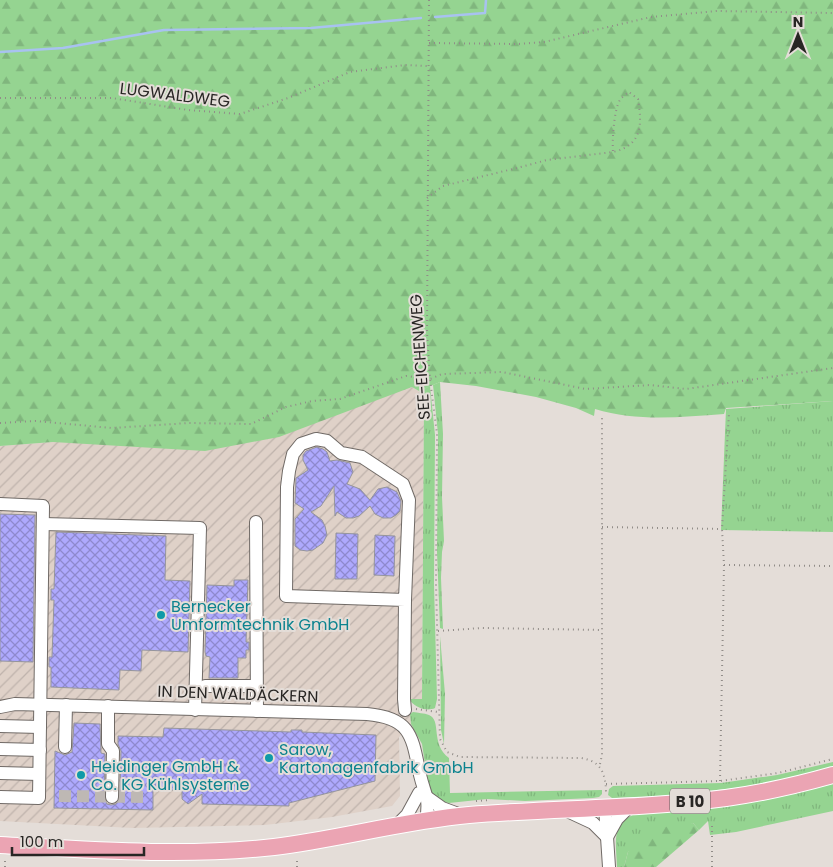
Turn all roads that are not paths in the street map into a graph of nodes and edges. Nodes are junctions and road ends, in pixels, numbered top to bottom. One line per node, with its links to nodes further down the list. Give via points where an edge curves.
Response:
1 (0, 504): 3 (street, via 43,506)
2 (256, 522): 6 (street, via 262,585 262,673)
3 (43, 524): 9 (street); 13 (street, via 200,528)
4 (405, 600): 4 (street, via 286,596 287,487 293,454 301,444 316,439 327,441 341,453 362,457 403,484 409,500); 14 (street)
5 (205, 686): 6 (street)
6 (256, 686): 15 (street)
7 (0, 701): 8 (street, IN DEN WALDÄCKERN)
8 (14, 704): 9 (street, IN DEN WALDÄCKERN); 12 (street, IN DEN WALDÄCKERN)
9 (40, 705): 10 (street, IN DEN WALDÄCKERN); 17 (street)
10 (66, 705): 11 (street, IN DEN WALDÄCKERN); 18 (street)
11 (108, 706): 13 (street, IN DEN WALDÄCKERN); 25 (street, via 108,744 113,750)
12 (0, 707)
13 (195, 710): 15 (street, IN DEN WALDÄCKERN)
14 (405, 710)
15 (257, 712): 24 (street, IN DEN WALDÄCKERN, via 387,717 402,726 411,737)
16 (0, 726): 17 (street)
17 (40, 727): 20 (street)
18 (65, 747)
19 (0, 749): 20 (street)
20 (40, 750): 22 (street)
21 (0, 773): 22 (street)
22 (39, 774): 26 (street, via 39,798)
23 (833, 775): 28 (main road, B 10, via 748,794)
24 (423, 795): 29 (street, via 442,808); 31 (street, IN DEN WALDÄCKERN); 32 (street)
25 (112, 796)
26 (0, 797)
27 (606, 802): 28 (main road, B 10); 30 (main road, B 10); 33 (street)
28 (631, 805): 33 (street, via 617,819)
29 (466, 809): 30 (main road, B 10); 31 (main road, B 10)
30 (562, 809): 33 (street, via 592,823)
31 (426, 821): 32 (main road, B 10)
32 (396, 826): 34 (main road, B 10, via 297,844 213,851)
33 (607, 837): 35 (street)
34 (3, 851)
35 (608, 867)

